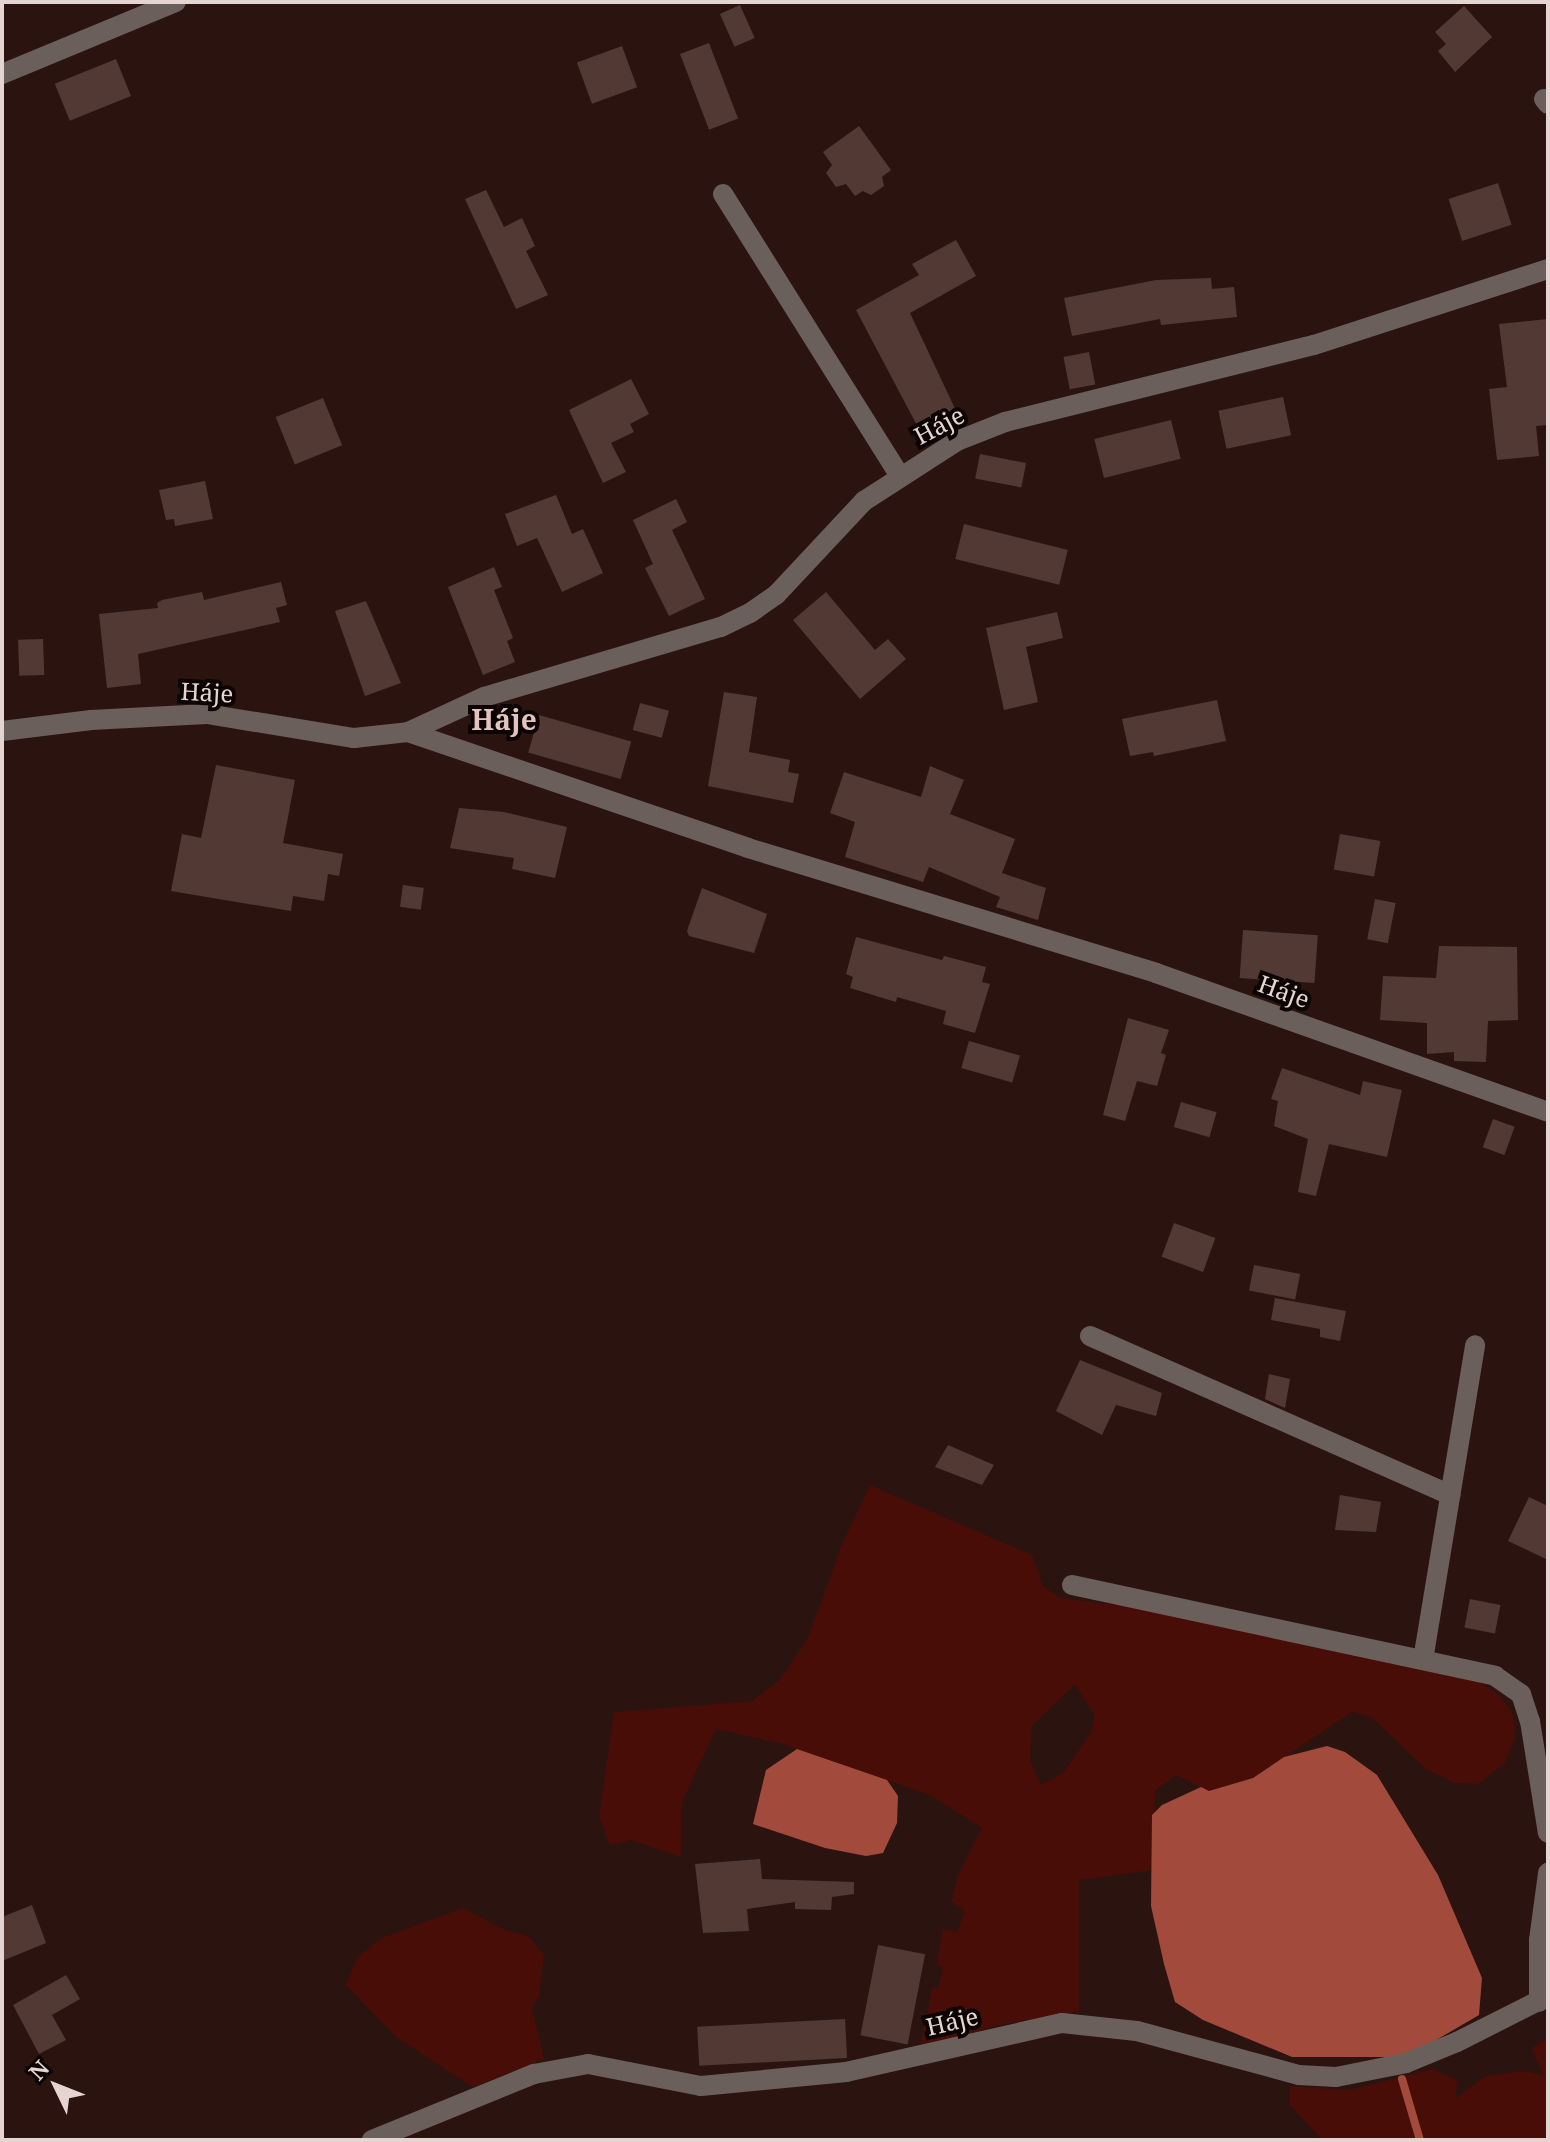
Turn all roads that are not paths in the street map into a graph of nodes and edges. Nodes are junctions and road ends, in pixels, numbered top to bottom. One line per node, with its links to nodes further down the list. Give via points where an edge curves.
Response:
1 (176, 2): 2 (street)
2 (2, 74)
3 (723, 194): 5 (street)
4 (1548, 269): 5 (street, Háje, via 1314,345 1005,422 957,441)
5 (900, 476): 7 (street, Háje, via 864,501 776,595 750,613 721,627 484,697)
6 (2, 731): 7 (street, Háje, via 207,714 354,738)
7 (408, 732): 8 (street, Háje, via 748,848 1156,973)
8 (1548, 1112)
9 (1090, 1336): 11 (street)
10 (1475, 1345): 11 (street)
11 (1450, 1495): 13 (street)
12 (1072, 1585): 13 (street)
13 (1423, 1660): 14 (street, via 1495,1676 1521,1694)
14 (1548, 1833)
15 (1548, 1873): 16 (street, Háje, via 1539,1940)
16 (1544, 1999): 17 (street, Háje, via 1406,2063 1336,2077 1299,2075 1137,2031 1062,2023 846,2072 701,2086 588,2064 534,2074)
17 (372, 2140)

